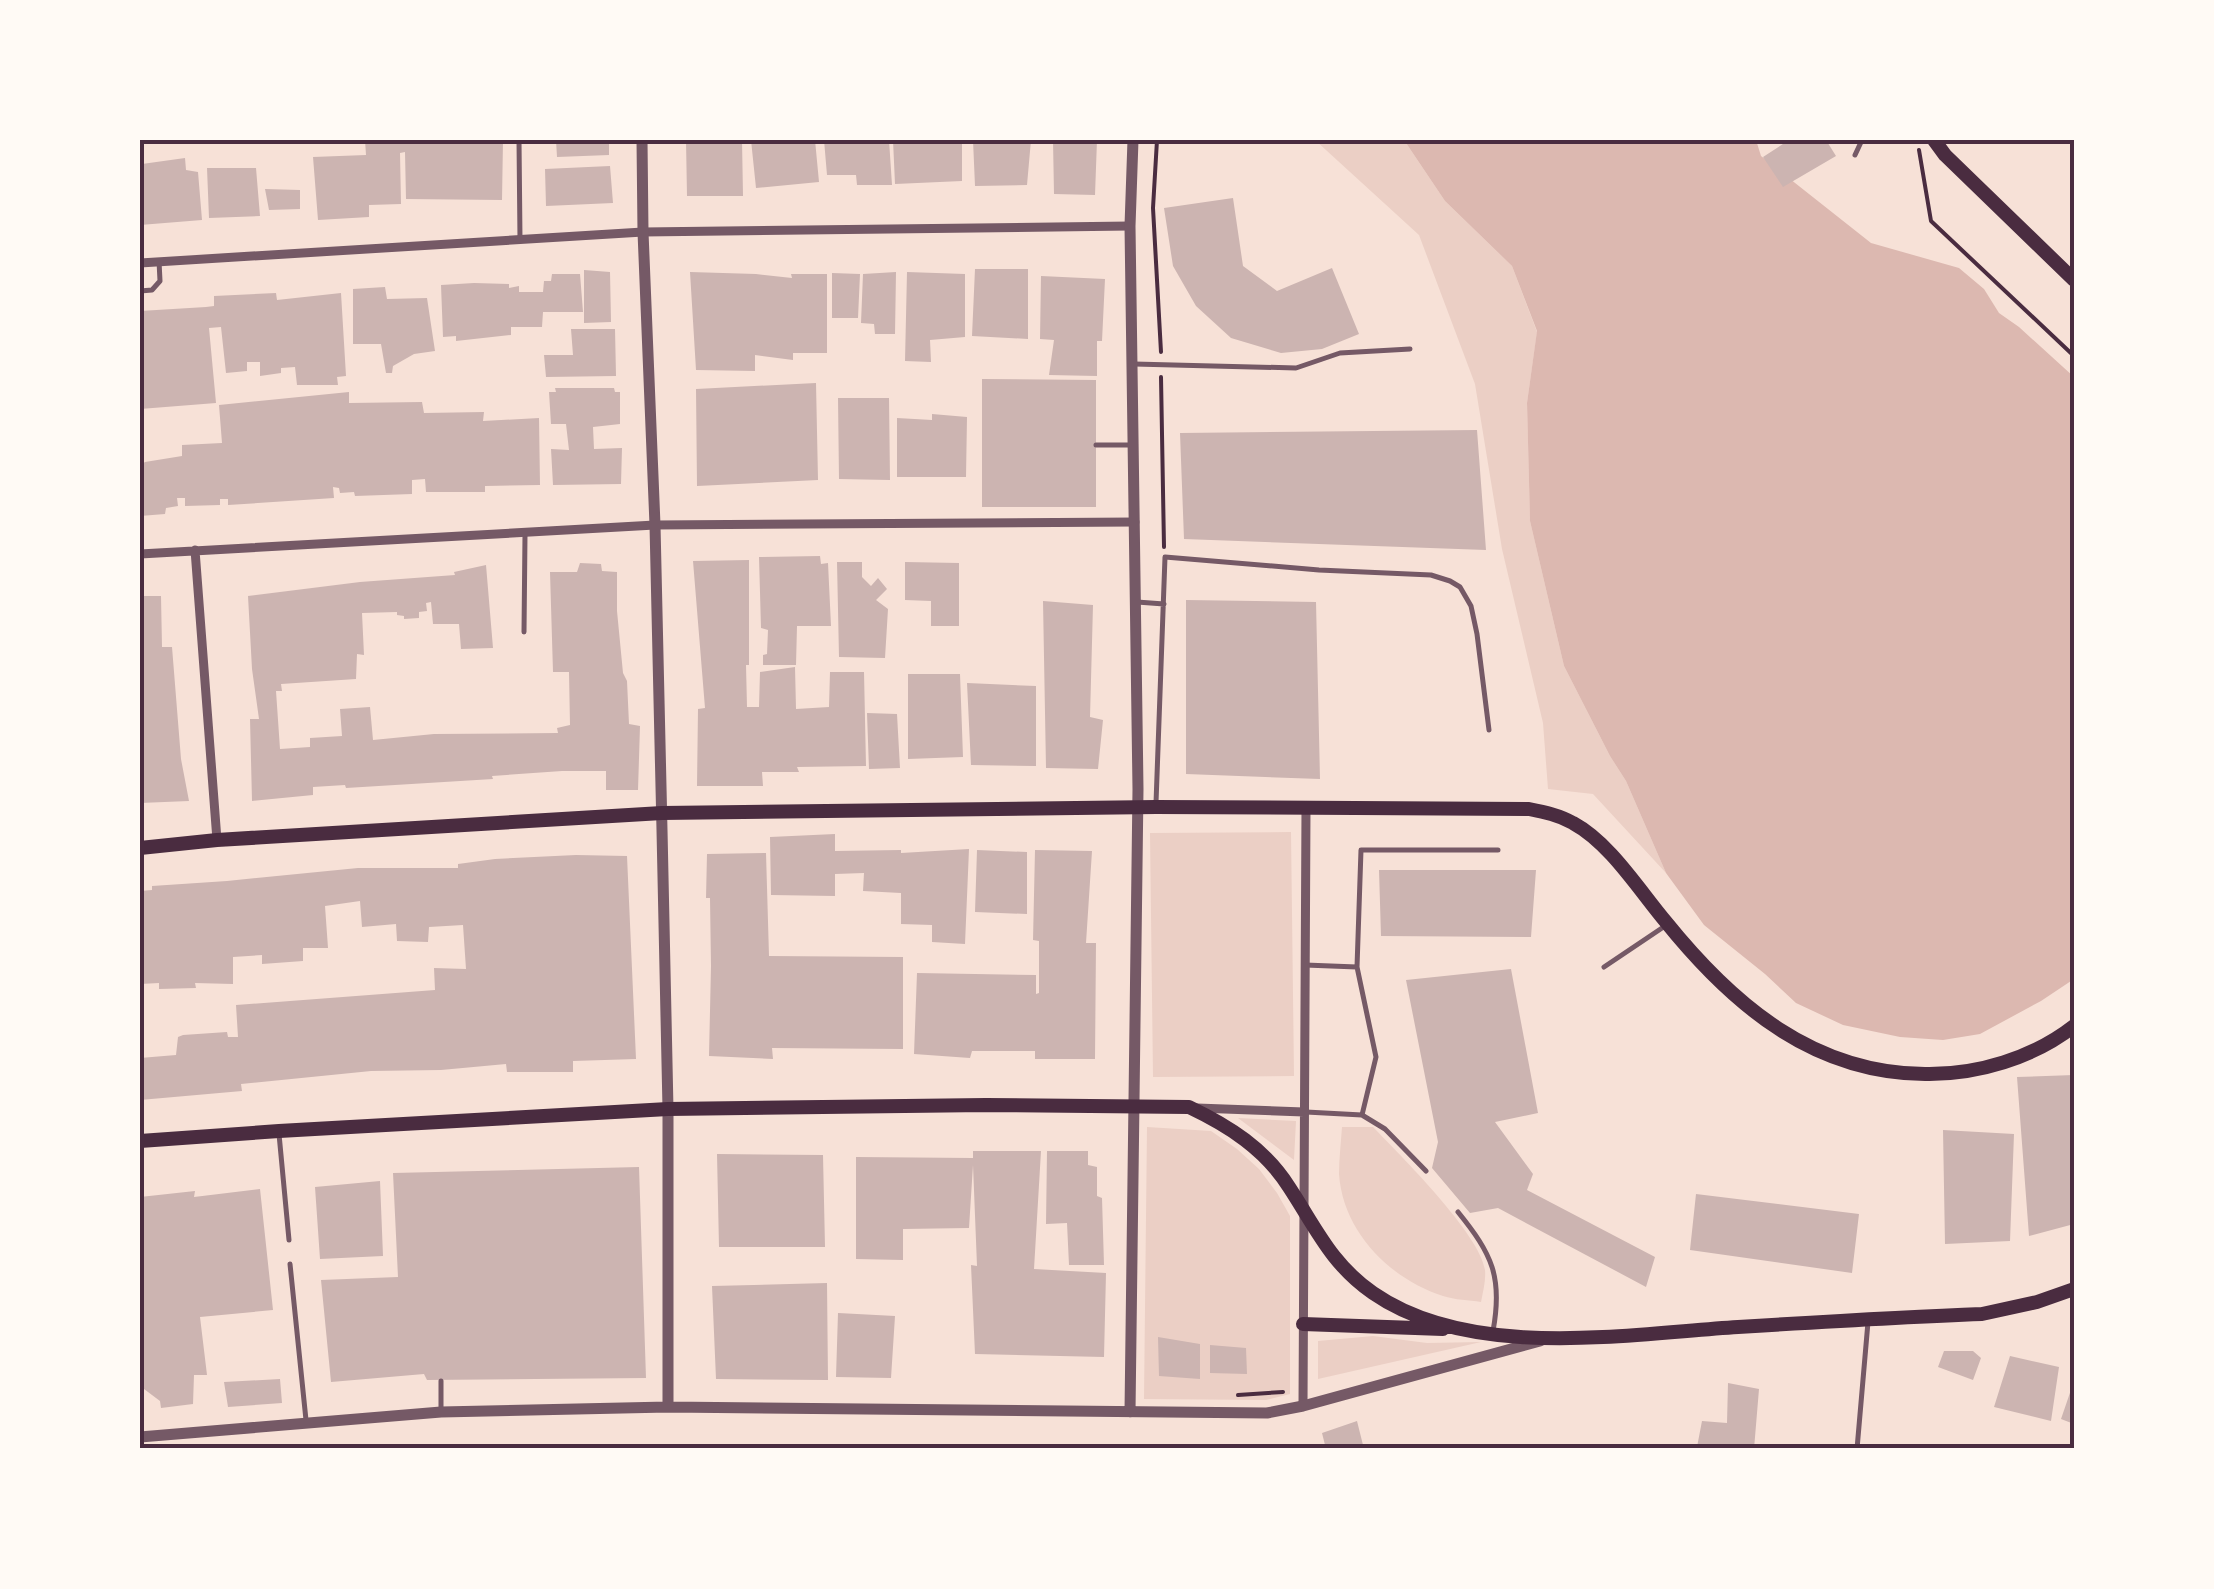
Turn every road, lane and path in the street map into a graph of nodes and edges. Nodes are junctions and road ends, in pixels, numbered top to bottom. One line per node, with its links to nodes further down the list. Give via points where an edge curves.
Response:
1 (520, 140): 11 (lane)
2 (642, 140): 10 (street)
3 (1133, 140): 9 (street)
4 (1156, 140): 19 (path)
5 (1862, 140): 8 (lane)
6 (1917, 140): 17 (path, via 1931,221)
7 (1934, 140): 14 (main road)
8 (1855, 155)
9 (1130, 226): 10 (street); 18 (street)
10 (643, 232): 11 (street); 23 (street)
11 (520, 240): 12 (street)
12 (159, 262): 13 (street); 15 (lane, via 160,281)
13 (140, 263)
14 (2074, 280)
15 (140, 291)
16 (1410, 349): 19 (lane, via 1340,352 1296,368)
17 (2074, 356)
18 (1134, 364): 19 (lane); 21 (street)
19 (1161, 365): 27 (path)
20 (1096, 445): 21 (lane)
21 (1134, 446): 22 (street)
22 (1135, 522): 23 (street); 28 (street)
23 (656, 525): 24 (street); 35 (street)
24 (525, 532): 25 (street); 30 (lane)
25 (195, 550): 26 (street); 36 (street)
26 (140, 554)
27 (1164, 557): 29 (lane); 31 (lane, via 1450,580 1471,606)
28 (1137, 602): 29 (lane); 33 (street)
29 (1164, 604): 32 (lane)
30 (524, 632)
31 (1489, 730)
32 (1156, 807): 33 (main road); 34 (main road)
33 (1137, 808): 35 (main road); 44 (street)
34 (1306, 808): 39 (main road, via 1530,809 1558,816 1594,836); 40 (street)
35 (662, 813): 36 (main road); 46 (street)
36 (216, 840): 37 (main road)
37 (140, 848)
38 (1498, 850): 41 (lane, via 1361,850)
39 (1667, 924): 42 (lane); 43 (main road, via 1776,1029 1871,1070 1974,1070 2039,1048)
40 (1305, 965): 41 (lane); 47 (street)
41 (1357, 967): 48 (lane, via 1376,1057)
42 (1604, 968)
43 (2074, 1026)
44 (1134, 1105): 45 (main road); 46 (main road); 66 (street)
45 (1189, 1107): 47 (street); 53 (main road, via 1245,1138)
46 (668, 1108): 49 (main road); 64 (street)
47 (1304, 1112): 48 (lane); 53 (street)
48 (1362, 1115): 51 (lane)
49 (279, 1131): 50 (main road); 54 (lane)
50 (140, 1142)
51 (1426, 1171)
52 (1458, 1212): 60 (lane, via 1494,1269)
53 (1304, 1213): 58 (street); 59 (main road, via 1326,1249 1364,1287 1409,1312)
54 (288, 1240)
55 (290, 1264): 67 (lane)
56 (2074, 1289): 57 (main road, via 1982,1314)
57 (1868, 1319): 61 (main road); 69 (lane)
58 (1304, 1324): 59 (main road); 63 (street)
59 (1463, 1330): 60 (main road)
60 (1493, 1334): 61 (main road)
61 (1548, 1339): 63 (street)
62 (441, 1381): 65 (lane)
63 (1303, 1406): 66 (street)
64 (668, 1407): 65 (street); 66 (street)
65 (441, 1412): 67 (street)
66 (1130, 1412)
67 (306, 1424): 68 (street)
68 (140, 1438)
69 (1857, 1449)

